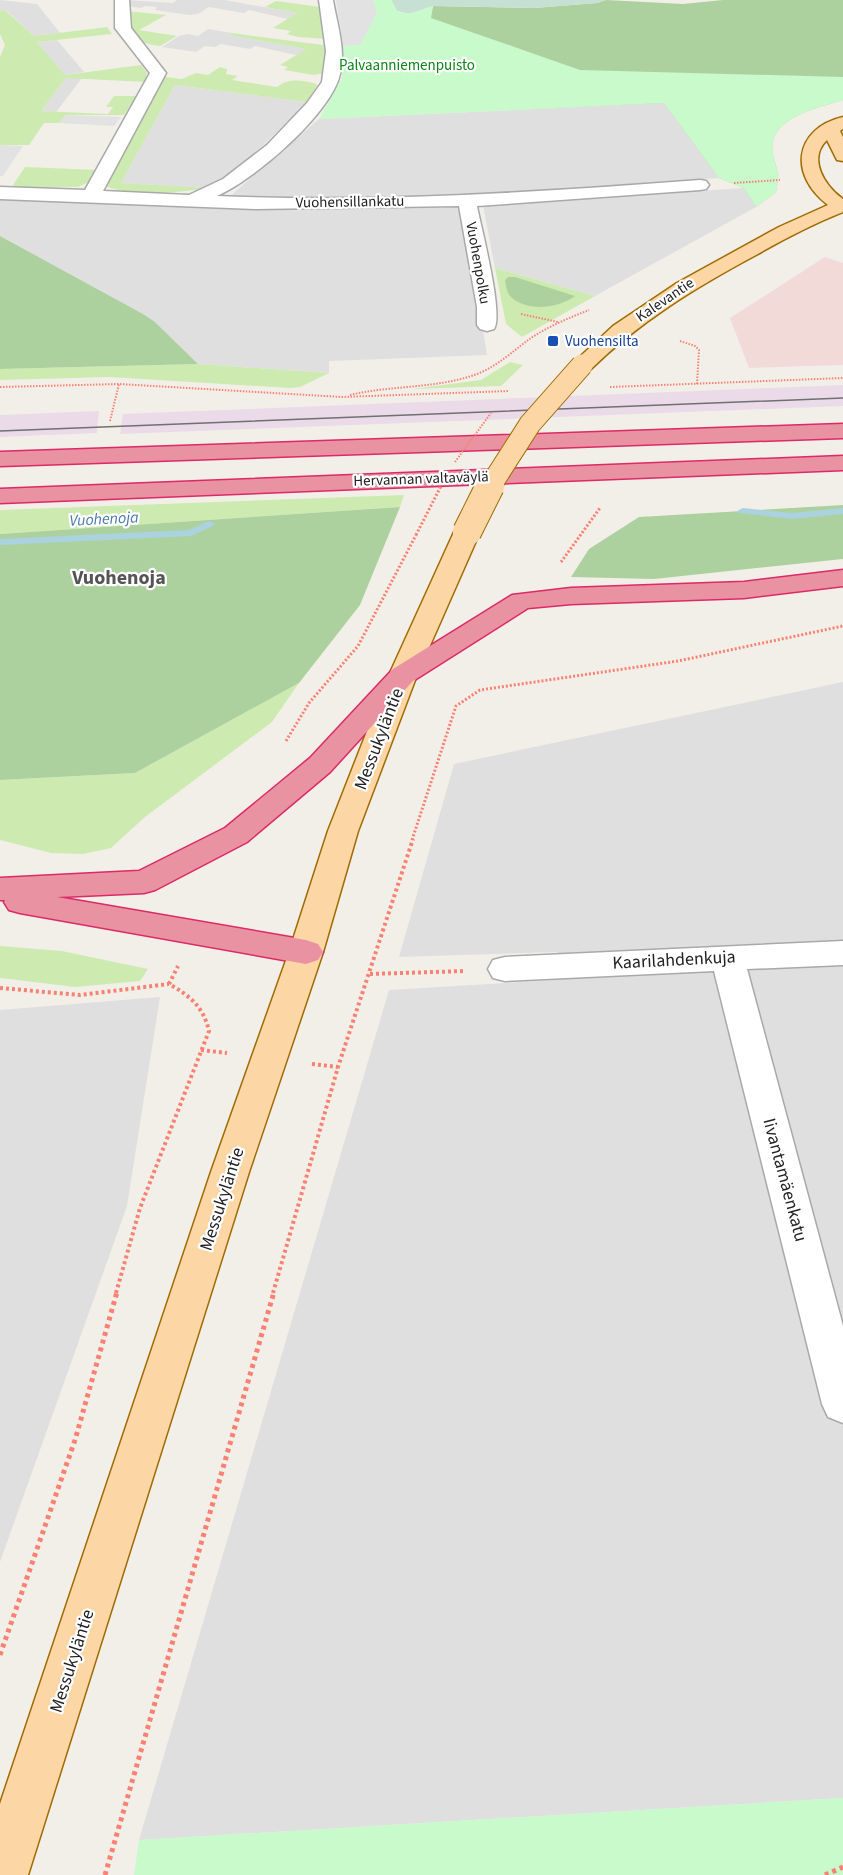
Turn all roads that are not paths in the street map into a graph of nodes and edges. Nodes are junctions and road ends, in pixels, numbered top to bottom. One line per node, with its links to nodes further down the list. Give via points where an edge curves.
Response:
1 (122, 0): 7 (street, via 123,28 158,73)
2 (326, 0): 8 (street, via 334,65 322,94 303,119 234,181)
3 (837, 126): 4 (main road); 10 (main road, via 810,148 812,176 819,189)
4 (843, 156)
5 (700, 185): 9 (street, Vuohensillankatu)
6 (0, 193): 7 (street, Vuohensillankatu)
7 (92, 194): 8 (street, Vuohensillankatu)
8 (191, 199): 9 (street, Vuohensillankatu, via 299,203)
9 (467, 201): 11 (street, Vuohenpolku)
10 (842, 206): 16 (main road, Kalevantie, bridge, via 703,275 653,306 597,350 548,399 519,436 490,482)
11 (487, 325)
12 (843, 431): 13 (highway, Hervannan valtaväylä)
13 (0, 459)
14 (843, 463): 15 (highway, Hervannan valtaväylä)
15 (0, 496)
16 (467, 532): 18 (main road, Messukyläntie)
17 (843, 578): 18 (highway, via 744,590 521,600)
18 (403, 675): 19 (highway, via 320,765 274,805 236,835 182,865 144,882); 21 (main road, Messukyläntie, via 343,831)
19 (0, 889)
20 (0, 899): 21 (highway)
21 (306, 952): 26 (main road, Messukyläntie, via 230,1172)
22 (843, 953): 23 (street, Kaarilahdenkuja)
23 (727, 957): 24 (street, Kaarilahdenkuja); 25 (street, Iivantamäenkatu)
24 (505, 969)
25 (842, 1393)
26 (2, 1875)

